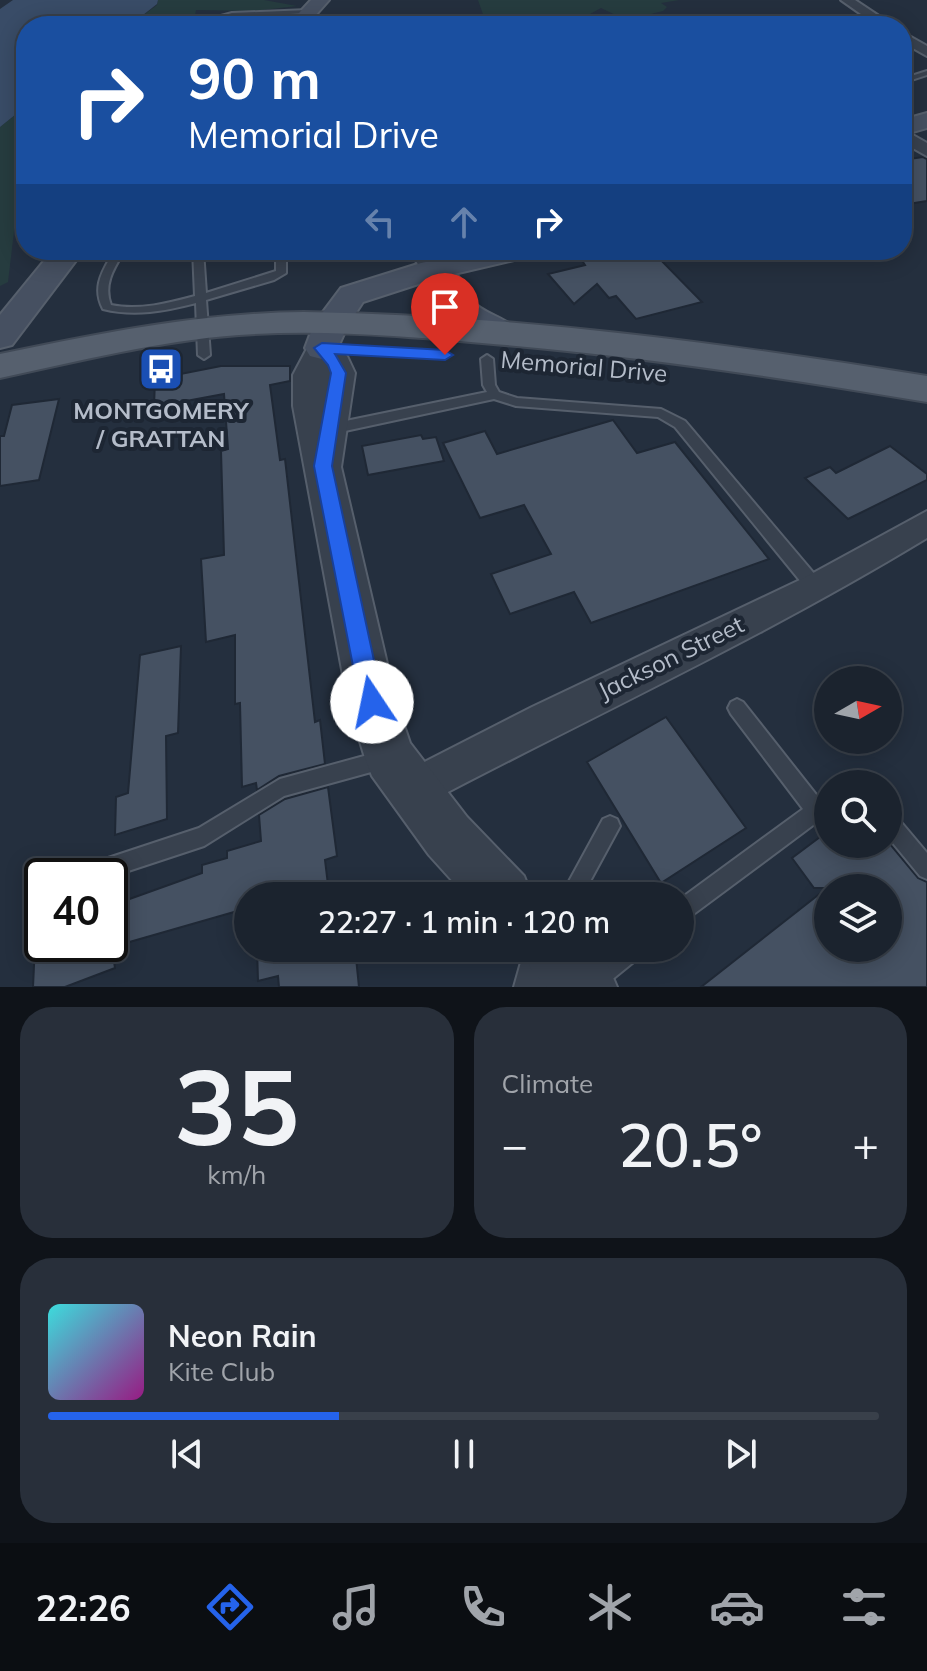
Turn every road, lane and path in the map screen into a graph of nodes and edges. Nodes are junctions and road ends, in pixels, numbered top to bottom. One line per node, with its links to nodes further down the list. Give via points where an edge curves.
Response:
1 (847, 0): 4 (street)
2 (308, 13): 3 (lane)
3 (228, 16)
4 (872, 16)
5 (62, 260): 14 (main road)
6 (114, 260): 12 (lane, via 102,281 107,307 154,308)
7 (199, 260): 12 (lane)
8 (281, 260): 12 (lane, via 281,273)
9 (470, 260): 11 (main road)
10 (476, 260): 11 (main road)
11 (434, 267): 13 (main road, via 389,308); 13 (main road, via 352,295); 15 (main road, Memorial Drive, via 460,310)
12 (202, 327): 13 (main road, Memorial Drive); 16 (main road, Memorial Drive, via 102,356)
13 (327, 336): 15 (main road, Memorial Drive); 20 (street, via 308,389)
14 (0, 337)
15 (495, 346): 17 (main road, Memorial Drive, via 729,358); 18 (lane, via 489,385); 19 (main road, Memorial Drive)
16 (0, 368)
17 (927, 389)
18 (494, 395): 20 (lane); 22 (lane, via 516,402 661,413 680,424)
19 (927, 417)
20 (322, 443): 24 (street, via 372,702)
21 (927, 523): 22 (street, Jackson Street)
22 (816, 588): 24 (street, Jackson Street, via 545,720)
23 (737, 708): 25 (lane)
24 (402, 773): 29 (lane, via 280,788 204,836); 31 (street, via 448,836)
25 (814, 797)
26 (814, 812): 33 (lane)
27 (610, 826): 32 (lane)
28 (902, 839): 30 (lane)
29 (128, 861)
30 (927, 869)
31 (491, 882)
32 (579, 882)
33 (694, 902)
34 (546, 962): 38 (street)
35 (564, 962): 37 (street)
36 (616, 962): 37 (lane)
37 (587, 986)
38 (538, 987)

